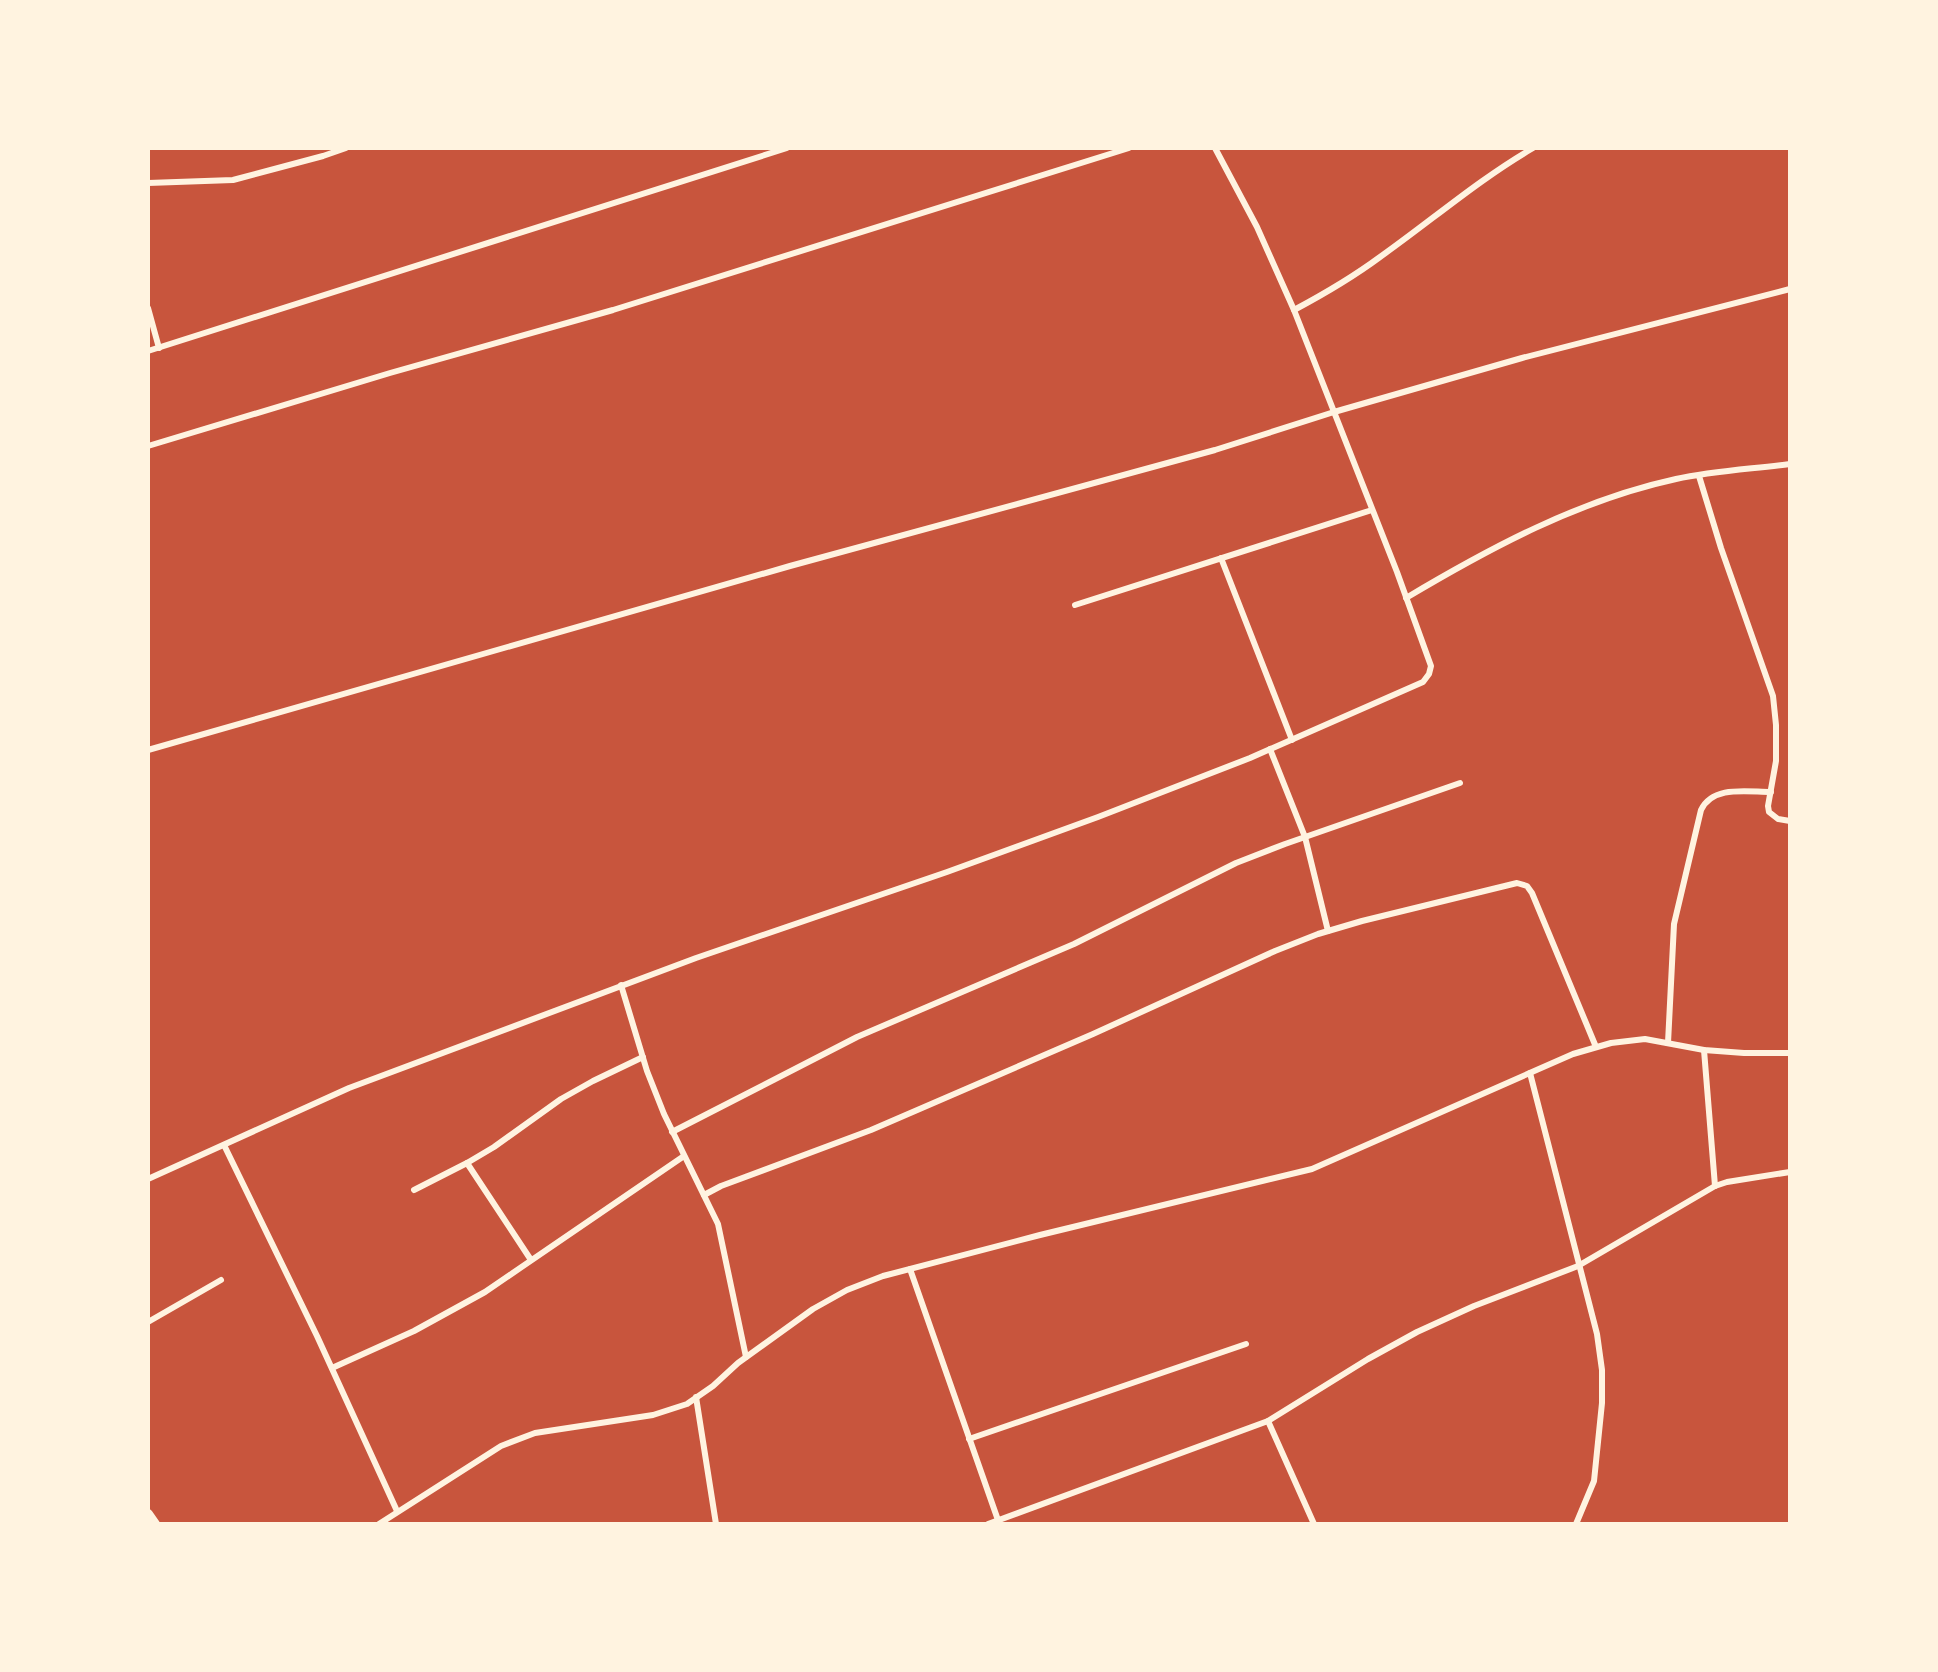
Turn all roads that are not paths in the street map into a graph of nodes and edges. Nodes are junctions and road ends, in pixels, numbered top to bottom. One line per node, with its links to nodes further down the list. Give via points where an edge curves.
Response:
1 (346, 148): 6 (street, via 233,180)
2 (787, 148): 10 (street)
3 (1129, 148): 13 (street, via 614,310)
4 (1215, 148): 9 (street, via 1257,227)
5 (1533, 148): 9 (street, via 1473,187 1381,257)
6 (148, 183)
7 (1790, 289): 12 (street)
8 (148, 308): 10 (street)
9 (1294, 310): 12 (street)
10 (159, 348): 11 (street)
11 (148, 351)
12 (1334, 412): 16 (street); 22 (street, via 1215,450 778,569)
13 (148, 446)
14 (1790, 464): 15 (street)
15 (1699, 476): 18 (street, via 1613,497 1544,524 1473,558); 24 (street, via 1773,696 1776,761)
16 (1372, 510): 17 (street); 18 (street)
17 (1221, 558): 19 (street); 20 (street)
18 (1406, 598): 20 (street, via 1431,666 1423,682)
19 (1076, 605)
20 (1292, 740): 21 (street)
21 (1270, 749): 26 (street); 28 (street, via 958,868)
22 (148, 750)
23 (1460, 783): 26 (street)
24 (1771, 792): 25 (street, via 1769,812); 29 (street, via 1717,794 1701,810 1674,924)
25 (1790, 821)
26 (1305, 837): 27 (street); 35 (street, via 1236,863 1074,944 858,1037)
27 (1328, 931): 30 (street, via 1517,883 1527,886); 43 (street, via 871,1130)
28 (621, 985): 33 (street); 36 (street, via 349,1088)
29 (1668, 1043): 30 (street, via 1645,1039); 31 (street)
30 (1596, 1047): 34 (street)
31 (1704, 1050): 32 (street); 41 (street)
32 (1790, 1053)
33 (643, 1057): 35 (street); 38 (street, via 561,1099)
34 (1530, 1073): 45 (street); 46 (street, via 1312,1169)
35 (672, 1132): 37 (street)
36 (224, 1145): 40 (street); 51 (street)
37 (684, 1156): 43 (street); 44 (street)
38 (467, 1163): 42 (street); 44 (street)
39 (1790, 1172): 41 (street)
40 (148, 1179)
41 (1715, 1186): 45 (street)
42 (414, 1190)
43 (704, 1195): 50 (street, via 718,1224)
44 (531, 1260): 51 (street, via 445,1315)
45 (1578, 1266): 53 (street, via 1416,1332); 63 (street, via 1597,1334 1602,1403 1594,1482)
46 (910, 1269): 50 (street, via 847,1290); 54 (street)
47 (221, 1280): 48 (street)
48 (148, 1322)
49 (1246, 1344): 54 (street)
50 (746, 1357): 52 (street)
51 (332, 1368): 55 (street)
52 (696, 1397): 55 (street, via 653,1415 535,1433 501,1446); 60 (street)
53 (1268, 1420): 57 (street); 62 (street)
54 (969, 1438): 57 (street)
55 (397, 1511): 59 (street)
56 (148, 1514): 58 (street)
57 (999, 1522): 61 (street)
58 (154, 1524)
59 (379, 1524)
60 (716, 1524)
61 (988, 1524)
62 (1314, 1524)
63 (1576, 1524)

